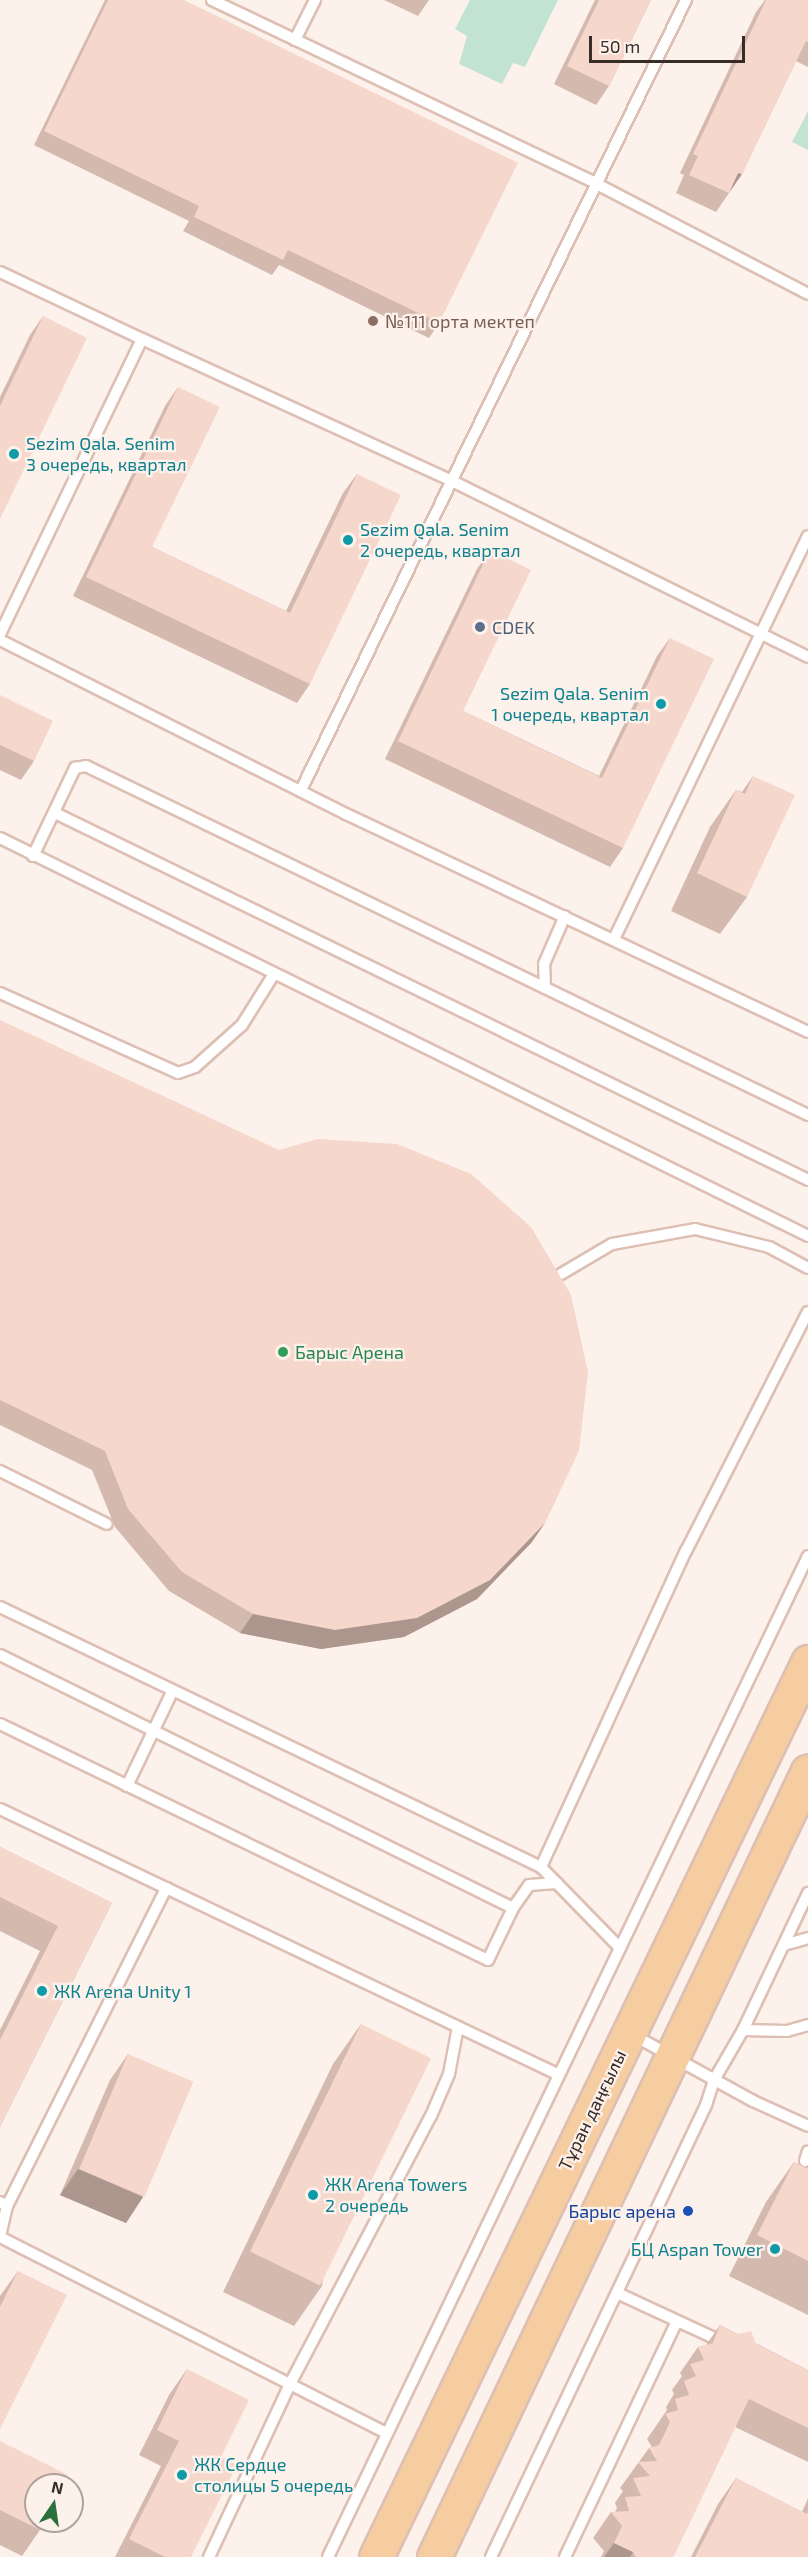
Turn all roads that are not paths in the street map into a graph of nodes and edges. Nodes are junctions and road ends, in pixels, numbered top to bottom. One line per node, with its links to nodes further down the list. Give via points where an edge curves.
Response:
1 (213, 0): 4 (lane)
2 (315, 0): 4 (lane)
3 (686, 0): 5 (lane)
4 (295, 40): 5 (lane)
5 (595, 183): 7 (lane); 9 (lane)
6 (0, 272): 8 (lane)
7 (808, 294)
8 (142, 339): 9 (lane); 12 (lane)
9 (452, 481): 11 (lane); 15 (lane)
10 (808, 536): 11 (lane)
11 (760, 633): 14 (lane); 20 (lane)
12 (0, 634)
13 (0, 640): 15 (lane)
14 (808, 657)
15 (301, 790): 19 (lane)
16 (55, 813): 18 (lane); 22 (lane, via 75,768 86,766); 26 (lane)
17 (0, 838): 18 (lane)
18 (33, 856): 21 (lane)
19 (565, 916): 20 (lane); 22 (lane, via 544,964)
20 (614, 939): 24 (lane)
21 (274, 974): 23 (lane, via 242,1025 195,1067 178,1072); 27 (lane)
22 (545, 988): 25 (lane)
23 (0, 993)
24 (808, 1032)
25 (808, 1115)
26 (808, 1180)
27 (808, 1236)
28 (808, 1268): 29 (lane, via 769,1247 695,1229 612,1244)
29 (561, 1274)
30 (808, 1312): 43 (lane, via 686,1551)
31 (0, 1471): 32 (lane)
32 (107, 1524)
33 (808, 1556): 50 (lane)
34 (0, 1607): 37 (lane)
35 (0, 1655): 39 (lane)
36 (808, 1662): 54 (main road, Тұран даңғылы)
37 (173, 1690): 39 (lane); 43 (lane)
38 (0, 1724): 41 (lane)
39 (153, 1728): 41 (lane); 47 (lane)
40 (808, 1772): 55 (main road)
41 (127, 1786): 47 (lane, via 488,1960)
42 (0, 1809): 45 (lane)
43 (541, 1867): 44 (lane)
44 (557, 1883): 47 (lane, via 529,1885); 50 (lane)
45 (166, 1888): 52 (lane); 59 (lane)
46 (808, 1893): 49 (lane)
47 (513, 1908)
48 (808, 1938): 49 (lane)
49 (784, 1945): 53 (lane)
50 (620, 1948): 56 (lane)
51 (808, 2025): 53 (lane, via 786,2031)
52 (458, 2027): 56 (lane); 63 (lane, via 449,2074 431,2116)
53 (743, 2031): 57 (lane)
54 (629, 2033): 55 (lane); 67 (main road, Тұран даңғылы)
55 (671, 2055): 57 (lane); 68 (main road)
56 (557, 2074): 64 (lane)
57 (714, 2080): 58 (lane); 60 (lane, via 706,2105)
58 (808, 2126)
59 (3, 2204): 63 (lane, via 0,2237)
60 (617, 2293): 61 (lane); 69 (lane)
61 (677, 2321): 62 (lane); 70 (lane)
62 (732, 2346)
63 (289, 2386): 64 (lane); 65 (lane)
64 (387, 2433): 66 (lane)
65 (209, 2557)
66 (328, 2557)
67 (376, 2557)
68 (434, 2557)
69 (491, 2557)
70 (565, 2557)

